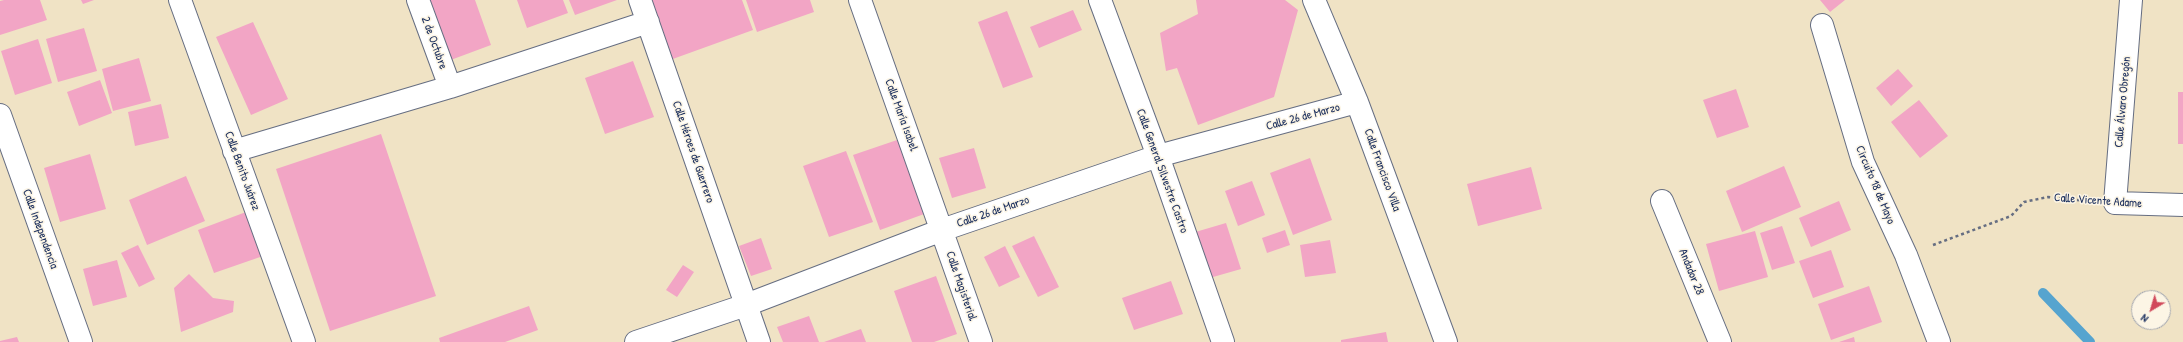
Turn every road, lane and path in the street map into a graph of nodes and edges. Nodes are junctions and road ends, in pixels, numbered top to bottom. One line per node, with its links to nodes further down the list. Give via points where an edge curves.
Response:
1 (180, 0): 13 (street, Calle Benito Juárez)
2 (418, 0): 10 (street, 2 de Octubre)
3 (640, 0): 8 (street, Calle Héroes de Guerrero)
4 (860, 0): 18 (street, Calle María Isabel)
5 (1100, 0): 14 (street, Calle General Silvestre Castro)
6 (1314, 0): 11 (street, Calle Francisco Villa)
7 (2131, 0): 16 (street, Calle Álvaro Obregón)
8 (648, 22): 10 (street); 20 (street, Calle Héroes de Guerrero)
9 (1822, 25): 19 (street, Circuito 18 de Mayo, via 1863,162)
10 (450, 87): 13 (street)
11 (1357, 102): 14 (street, Calle 26 de Marzo); 27 (street, Calle Francisco Villa)
12 (0, 115): 21 (street, Calle Independencia)
13 (234, 151): 22 (street, Calle Benito Juárez)
14 (1158, 156): 18 (street, Calle 26 de Marzo); 26 (street, Calle General Silvestre Castro)
15 (1662, 201): 28 (street, Andador 28)
16 (2115, 203): 17 (street, Calle Vicente Adame); 19 (path, Calle Vicente Adame, via 2048,197 2024,202 2010,216)
17 (2183, 205)
18 (942, 230): 20 (street, Calle 26 de Marzo); 25 (street, Calle Magisterial)
19 (1906, 255): 29 (street, Circuito 18 de Mayo)
20 (746, 305): 23 (street, Calle 26 de Marzo); 24 (street, Calle Héroes de Guerrero)
21 (81, 342)
22 (304, 342)
23 (636, 342)
24 (759, 342)
25 (981, 342)
26 (1223, 342)
27 (1446, 342)
28 (1720, 342)
29 (1939, 342)

